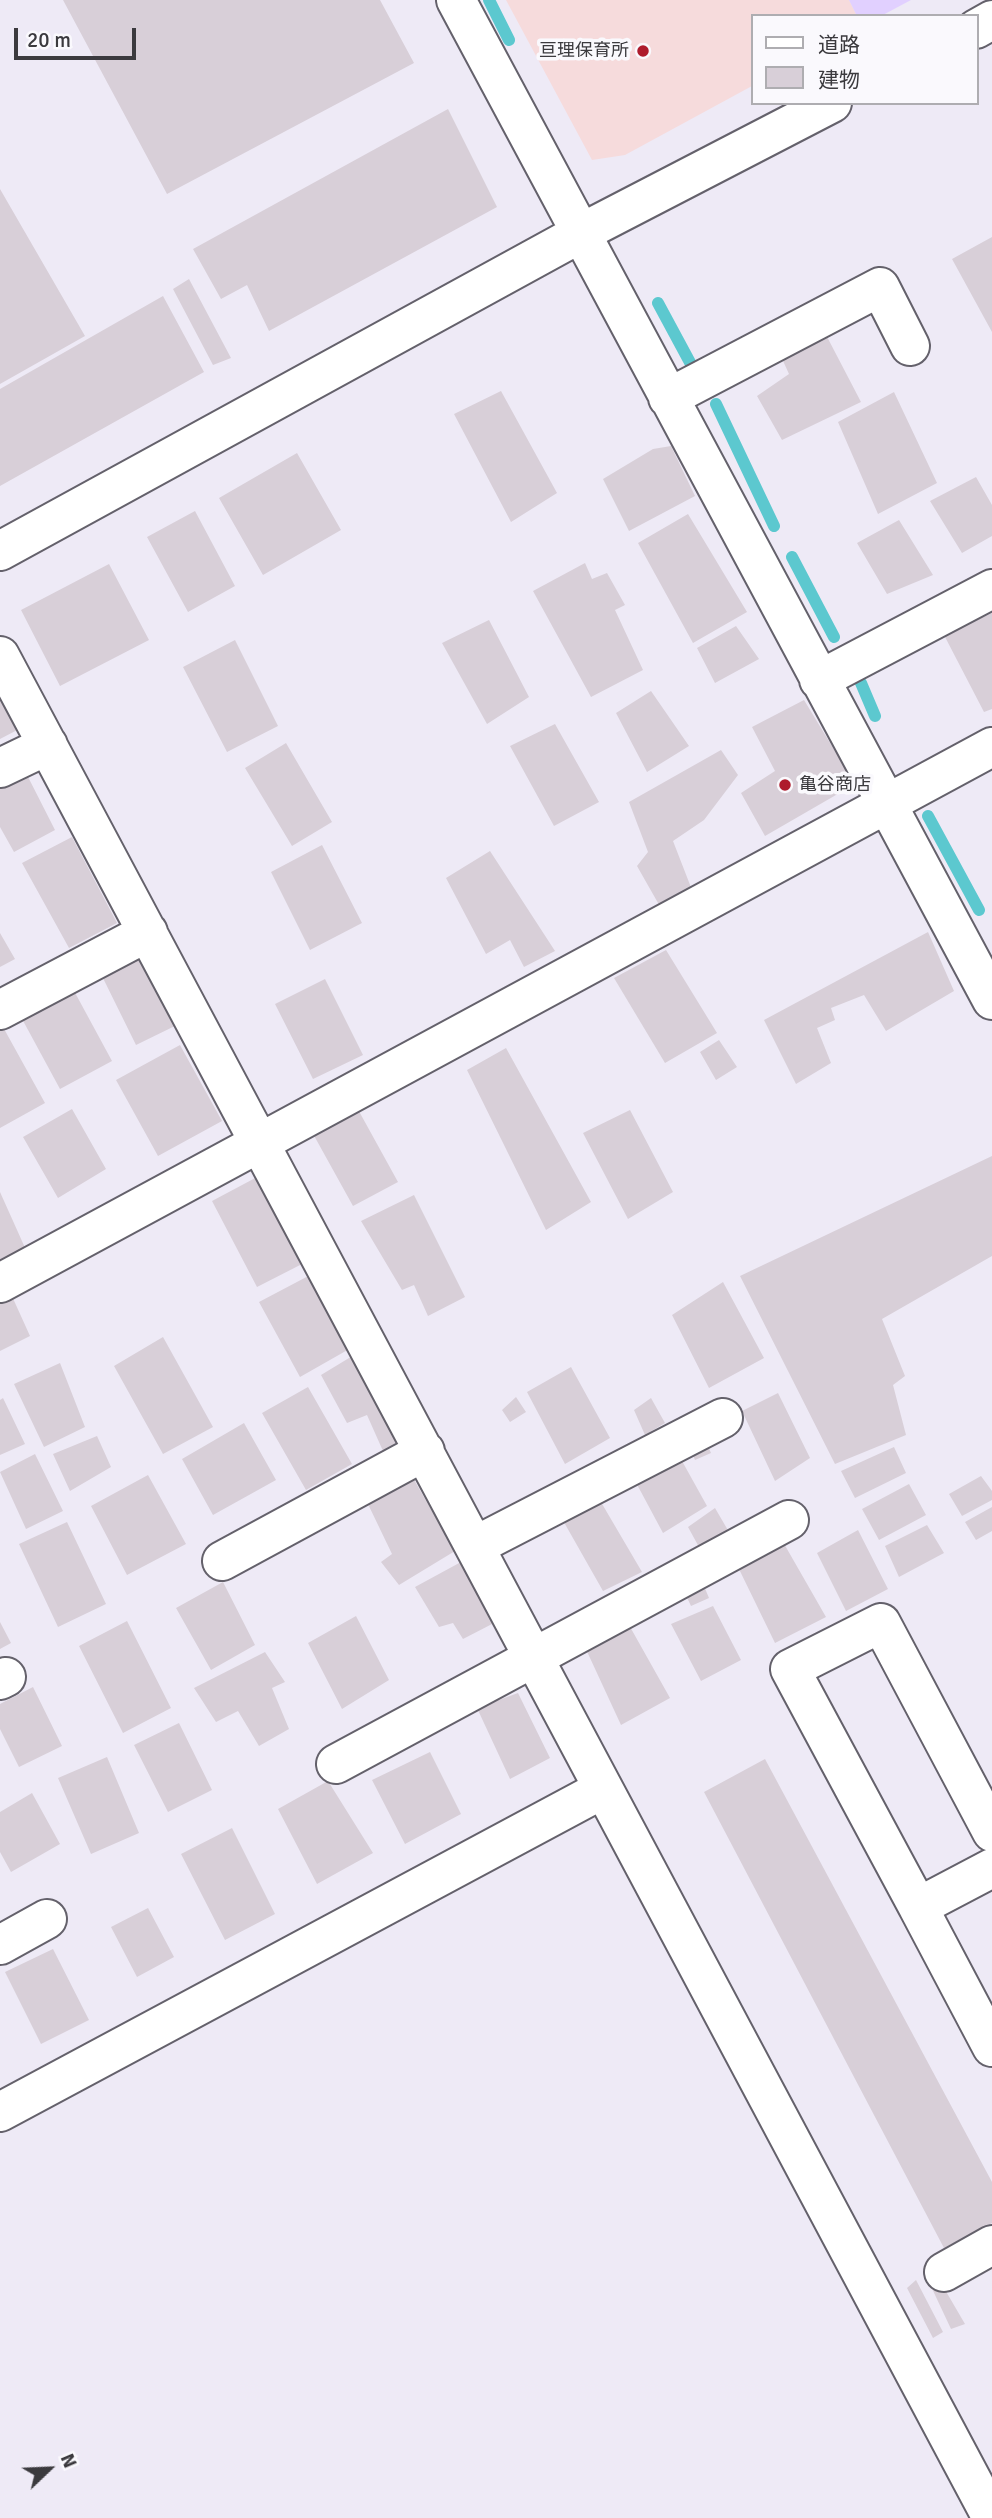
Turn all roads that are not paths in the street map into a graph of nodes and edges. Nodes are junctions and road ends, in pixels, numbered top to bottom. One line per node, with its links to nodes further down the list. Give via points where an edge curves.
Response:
1 (456, 0): 3 (street)
2 (828, 105): 3 (street)
3 (579, 234): 5 (street); 6 (street)
4 (910, 346): 5 (street, via 880,287)
5 (668, 398): 9 (street)
6 (0, 551)
7 (992, 589): 9 (street)
8 (0, 656): 10 (street)
9 (819, 680): 13 (street)
10 (48, 745): 12 (street); 14 (street)
11 (992, 747): 13 (street)
12 (0, 768)
13 (888, 803): 15 (street); 17 (street)
14 (148, 932): 16 (street); 17 (street)
15 (992, 1000)
16 (0, 1010)
17 (262, 1143): 18 (street); 20 (street)
18 (0, 1283)
19 (723, 1418): 22 (street)
20 (425, 1451): 22 (street); 23 (street)
21 (789, 1520): 24 (street)
22 (475, 1546): 24 (street)
23 (222, 1561)
24 (534, 1659): 25 (street); 26 (street)
25 (336, 1764)
26 (603, 1789): 33 (street); 36 (street)
27 (992, 1832): 29 (street, via 881,1623 790,1669)
28 (992, 1867): 29 (street)
29 (918, 1907): 32 (street)
30 (47, 1919): 31 (street)
31 (0, 1945)
32 (992, 2047)
33 (0, 2112)
34 (992, 2245): 35 (street)
35 (944, 2272)
36 (992, 2518)

